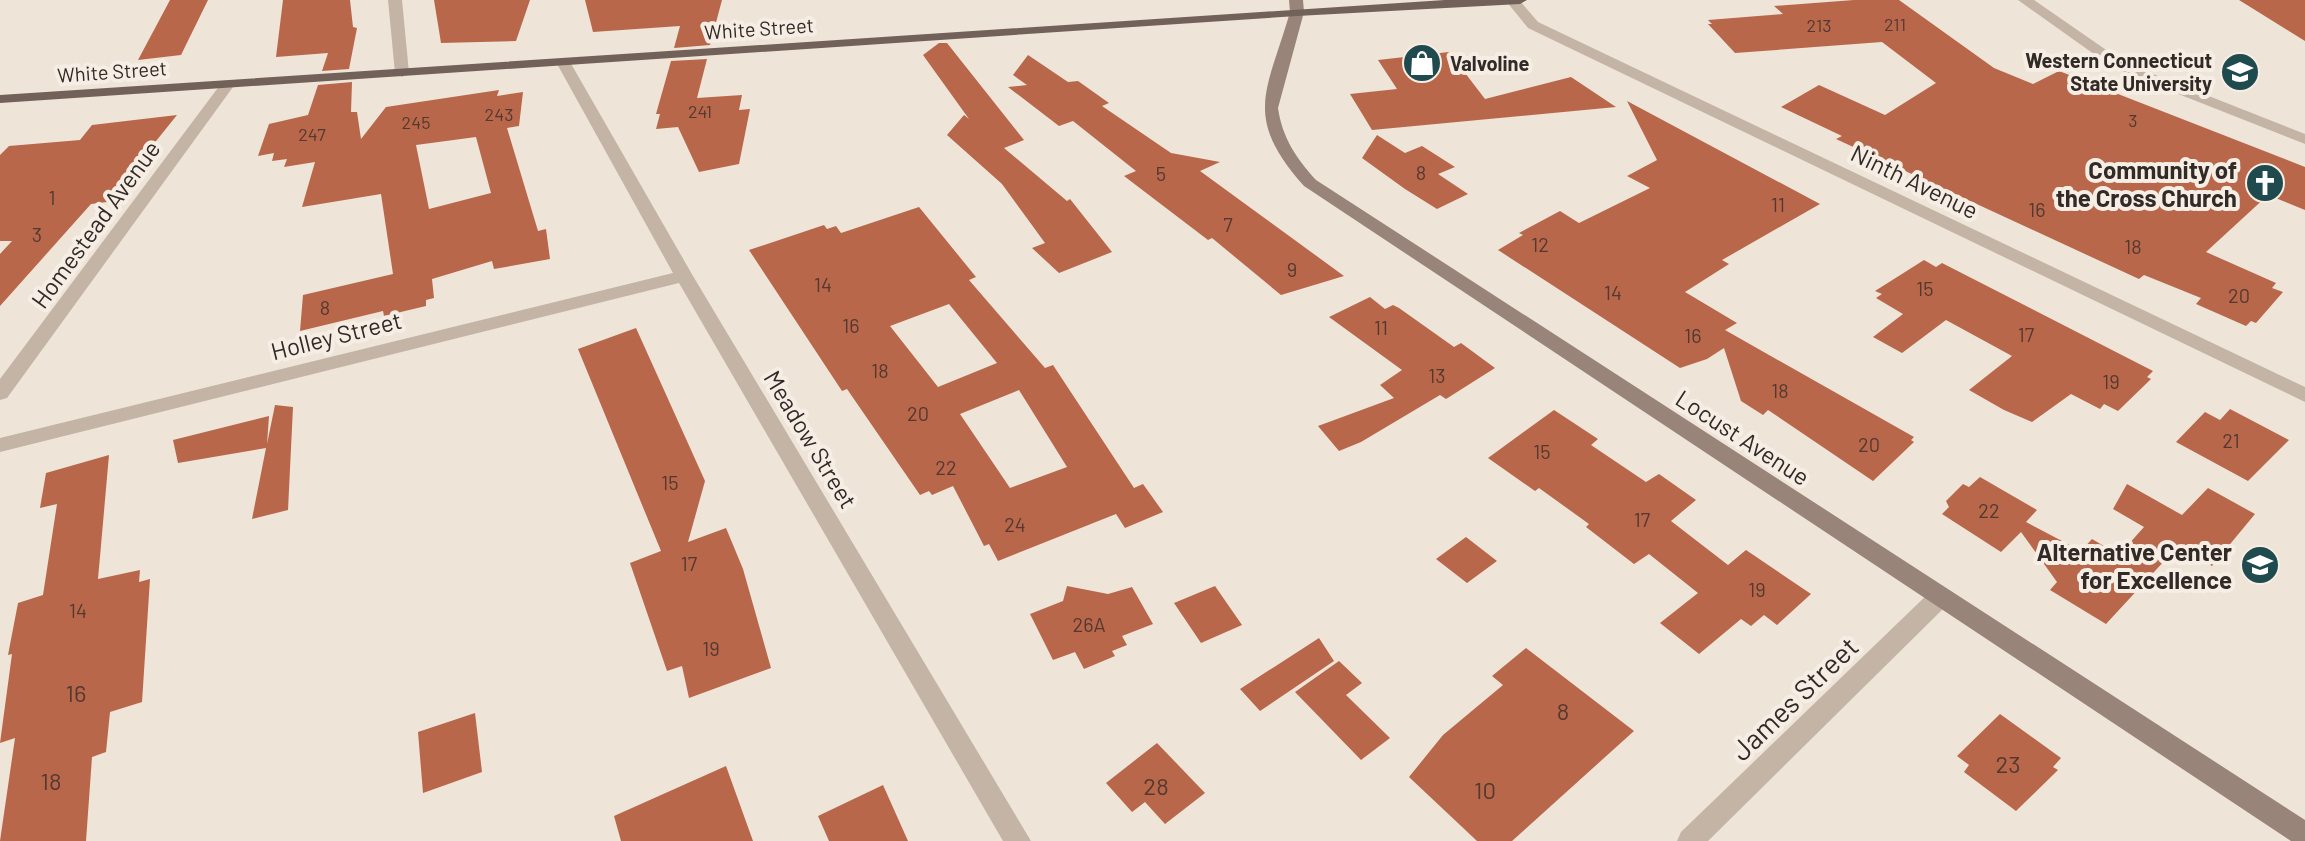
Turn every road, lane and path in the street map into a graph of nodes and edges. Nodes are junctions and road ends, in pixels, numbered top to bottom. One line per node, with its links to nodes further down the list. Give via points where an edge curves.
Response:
1 (395, 0): 7 (street)
2 (1520, 0): 4 (main road, White Street)
3 (2025, 0): 10 (street, via 2120,66)
4 (1513, 1): 5 (main road, White Street); 13 (street, Ninth Avenue, via 1533,25)
5 (1296, 6): 6 (main road, White Street); 15 (street, Locust Avenue, via 1270,108 1271,123 1310,183)
6 (563, 62): 7 (main road, White Street); 11 (street, Meadow Street)
7 (402, 73): 8 (main road, White Street)
8 (228, 84): 9 (main road, White Street); 12 (street, Homestead Avenue)
9 (0, 99)
10 (2305, 139)
11 (684, 276): 14 (street, Holley Street); 17 (street, Meadow Street)
12 (0, 393)
13 (2305, 395)
14 (0, 445)
15 (1939, 598): 16 (street, Locust Avenue); 18 (street, James Street)
16 (2305, 835)
17 (1018, 841)
18 (1690, 841)

